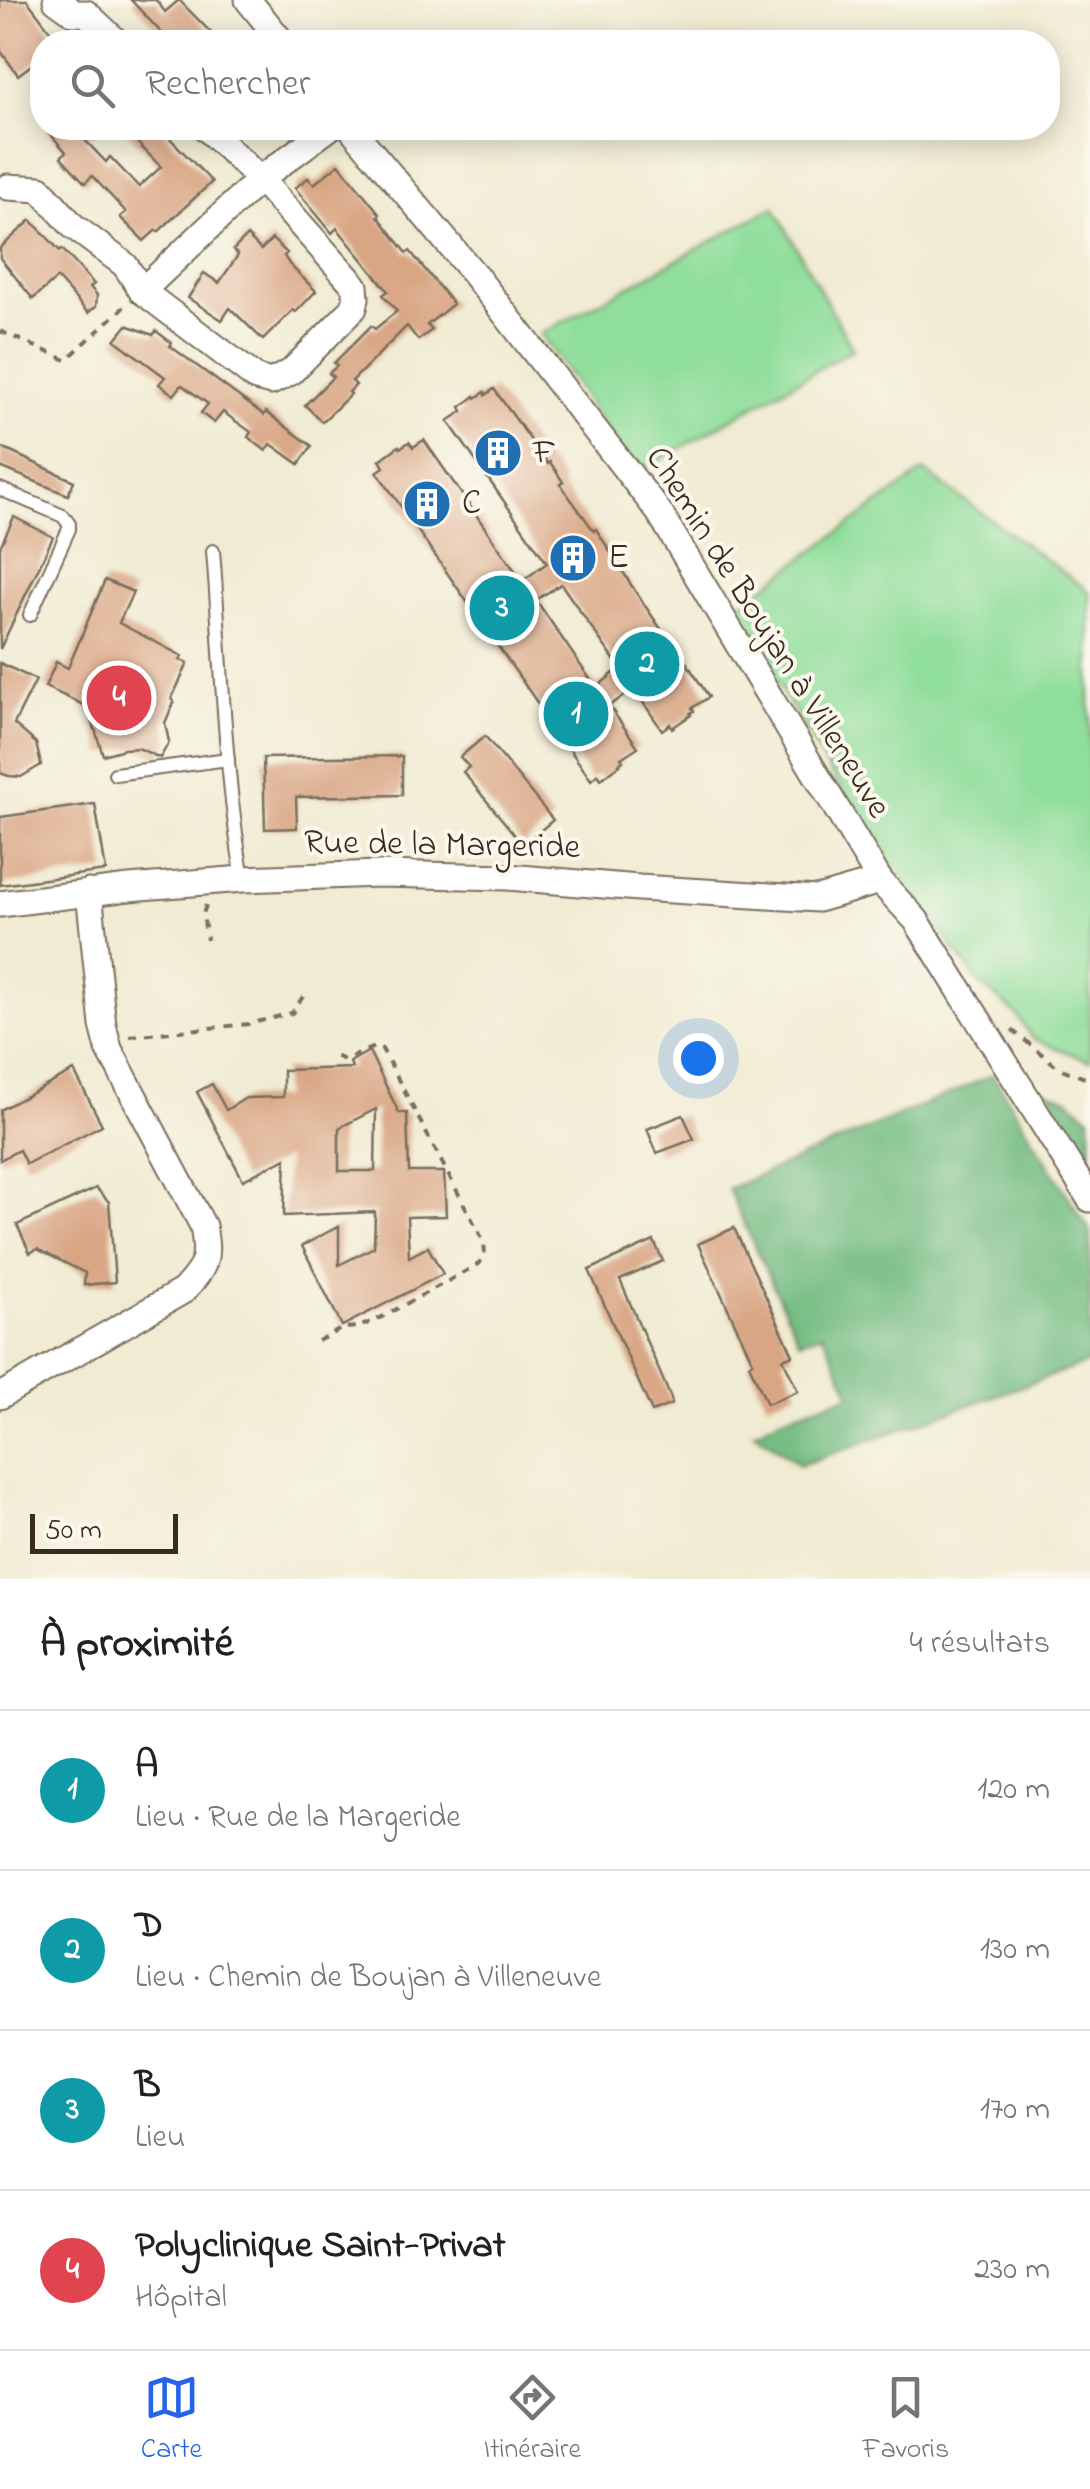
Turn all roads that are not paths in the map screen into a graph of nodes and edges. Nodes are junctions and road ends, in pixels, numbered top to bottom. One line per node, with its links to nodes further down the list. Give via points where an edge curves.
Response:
1 (56, 0): 3 (street, via 74,13)
2 (248, 0): 5 (street)
3 (85, 6): 4 (street)
4 (106, 30)
5 (272, 30)
6 (219, 140): 9 (street)
7 (312, 140): 9 (street)
8 (362, 140): 18 (street, Chemin de Boujan à Villeneuve, via 659,512)
9 (260, 178): 11 (street); 11 (street, via 355,286 354,308 292,372 271,382 256,378)
10 (8, 187): 11 (street, via 40,189 73,226 125,265)
11 (142, 290)
12 (0, 489): 14 (lane, via 69,524)
13 (213, 552): 15 (lane)
14 (30, 615)
15 (228, 758): 16 (lane); 17 (lane)
16 (115, 774)
17 (243, 879): 18 (street, Rue de la Margeride, via 508,876 818,899); 19 (street, Rue de la Margeride)
18 (880, 881): 21 (street, Chemin de Boujan à Villeneuve, via 916,920)
19 (90, 892): 20 (street, Rue de la Margeride); 22 (street, via 109,1049 203,1226 203,1270 184,1291)
20 (0, 904)
21 (1090, 1199)
22 (0, 1396)

